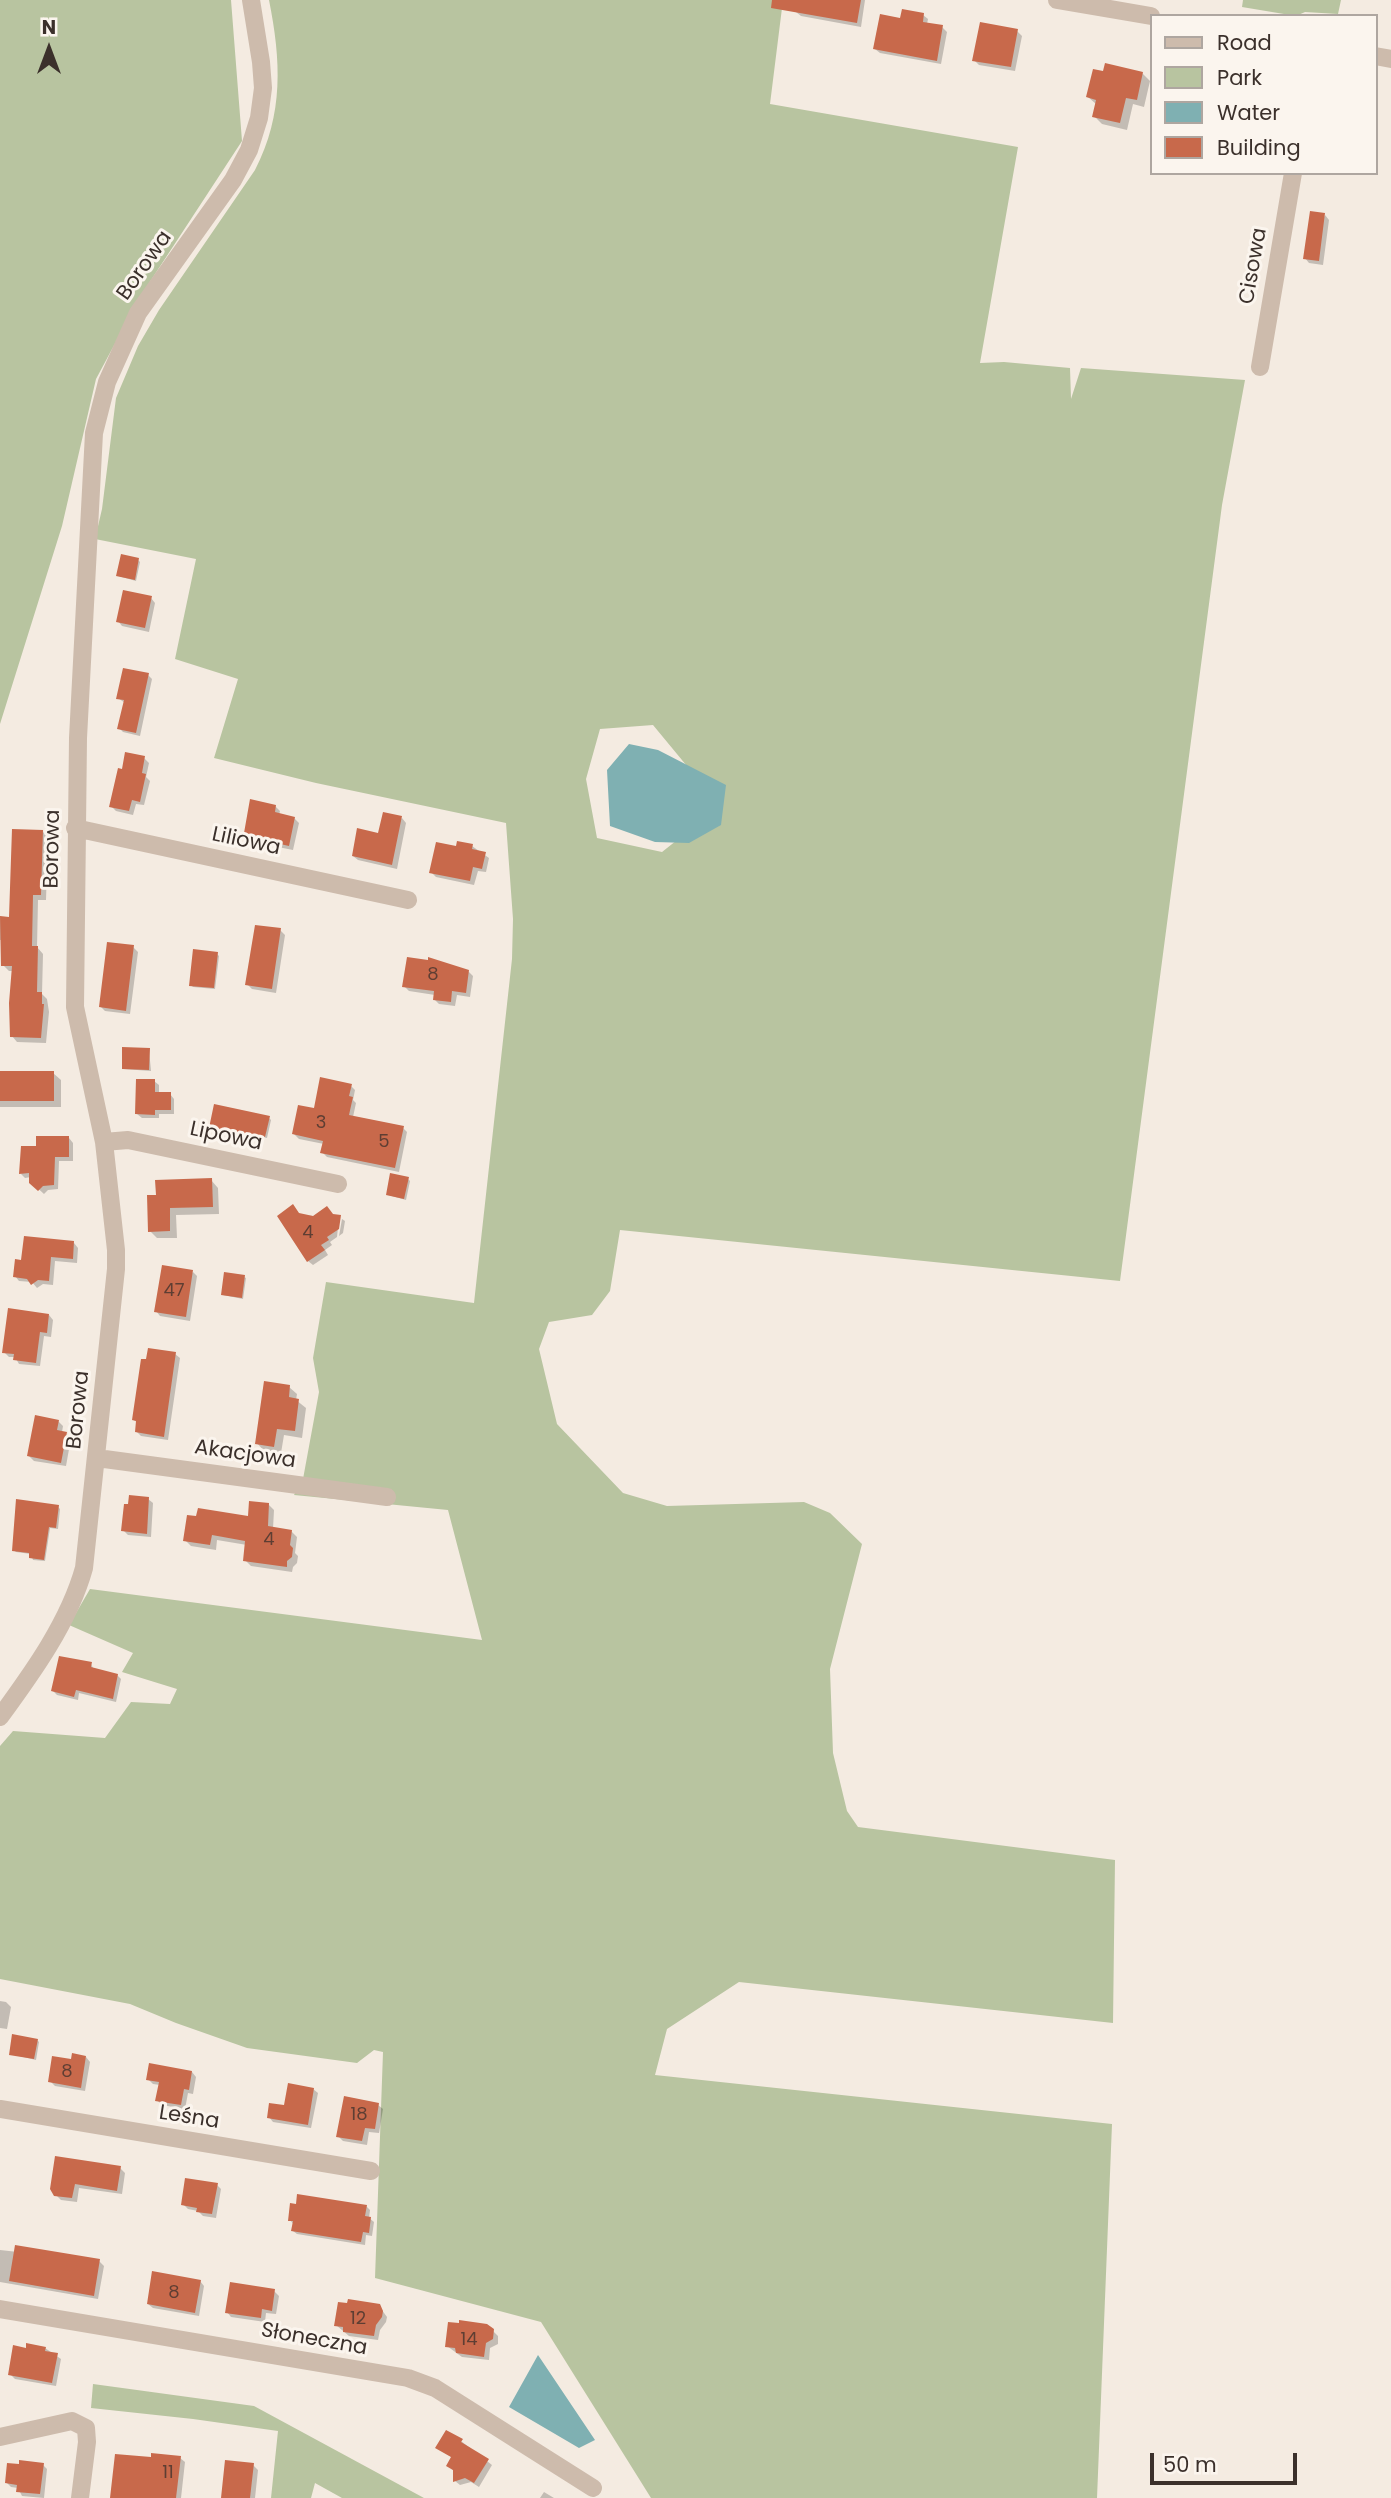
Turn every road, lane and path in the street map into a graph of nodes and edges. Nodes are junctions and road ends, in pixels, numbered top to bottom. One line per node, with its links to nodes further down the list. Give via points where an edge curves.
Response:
1 (251, 0): 6 (street, Borowa, via 263,88 250,150 138,313 107,382 94,433)
2 (1057, 0): 3 (street)
3 (1150, 16)
4 (1293, 175): 5 (street, Cisowa)
5 (1260, 367)
6 (75, 828): 7 (street, Liliowa); 8 (street, Borowa, via 75,1007)
7 (408, 901)
8 (104, 1142): 9 (street, Lipowa, via 128,1140); 10 (street, Borowa, via 116,1269)
9 (338, 1184)
10 (97, 1458): 11 (street, Akacjowa); 12 (street, Borowa, via 78,1589 47,1647)
11 (387, 1497)
12 (0, 1717)
13 (0, 2109): 14 (street, Leśna)
14 (371, 2171)
15 (0, 2309): 17 (street, Słoneczna, via 408,2378 435,2388)
16 (0, 2437): 18 (street, via 72,2421 86,2428)
17 (593, 2488)
18 (80, 2498)

